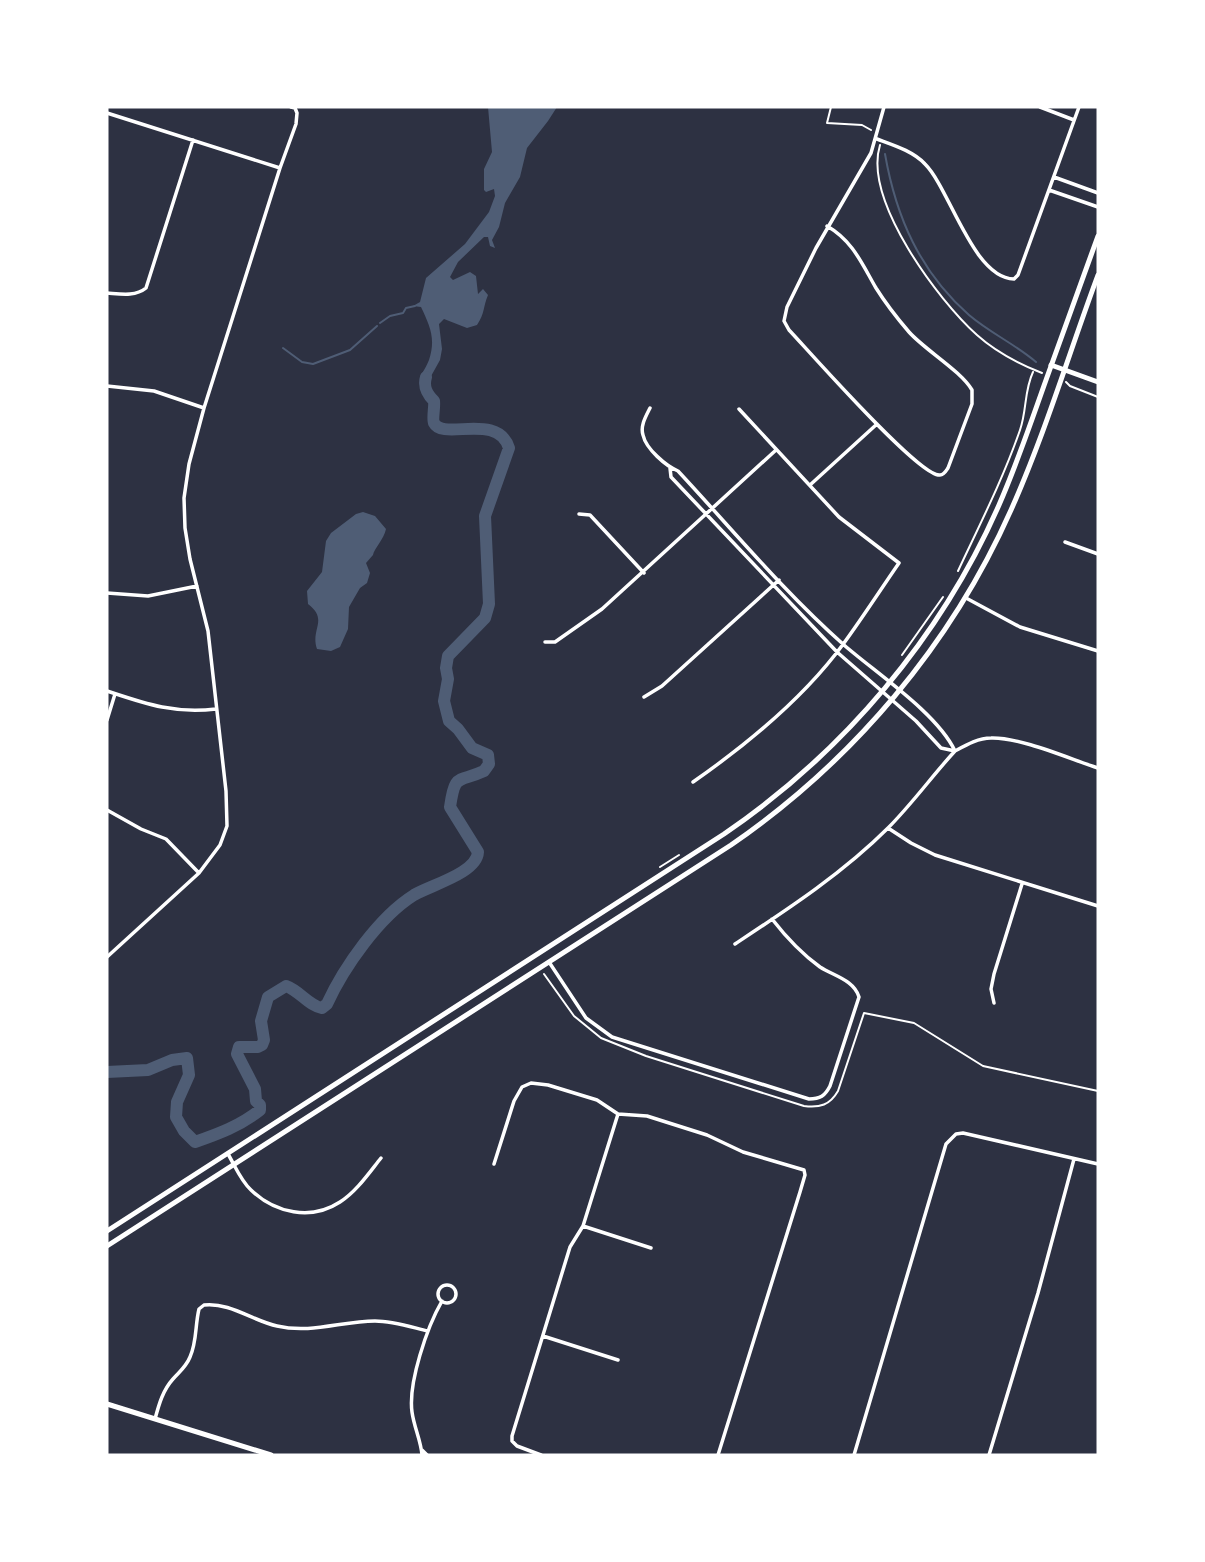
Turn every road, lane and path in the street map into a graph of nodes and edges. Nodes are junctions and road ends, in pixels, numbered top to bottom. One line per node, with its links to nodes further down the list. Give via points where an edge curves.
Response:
1 (293, 107): 10 (street, via 296,124)
2 (831, 107): 8 (path, via 827,123 862,125)
3 (884, 107): 8 (street)
4 (1040, 107): 7 (street)
5 (1079, 107): 7 (street)
6 (107, 113): 9 (street)
7 (1074, 120): 11 (street)
8 (879, 137): 12 (street, via 924,162 973,245 1002,276 1014,279 1018,275); 15 (street); 21 (path, via 883,193 904,243 937,293 978,336)
9 (193, 140): 10 (street); 18 (street, via 146,288 132,294)
10 (279, 168): 27 (street)
11 (1054, 177): 12 (street); 13 (street)
12 (1049, 190): 14 (street)
13 (1098, 193)
14 (1098, 207)
15 (827, 226): 30 (street, via 784,321); 30 (street, via 853,248 909,333 970,385 973,394 948,468 940,475 909,456)
16 (1098, 236): 19 (main road)
17 (1098, 275): 20 (main road)
18 (107, 293)
19 (1051, 365): 20 (main road); 54 (main road, via 1012,474 975,554 939,617)
20 (1063, 369): 24 (main road); 46 (main road, via 1012,509)
21 (1034, 370): 22 (path); 40 (path, via 1014,448)
22 (1042, 373)
23 (1065, 381): 26 (path)
24 (1098, 383)
25 (107, 386): 27 (street, via 154,391)
26 (1098, 397)
27 (204, 408): 42 (street, via 184,498 187,543)
28 (650, 408): 32 (street, via 643,436)
29 (739, 409): 31 (street)
30 (877, 424): 33 (street)
31 (776, 450): 33 (street); 34 (street)
32 (670, 468): 34 (street); 36 (street, via 671,477)
33 (810, 485): 48 (street, via 839,517 899,563)
34 (713, 508): 36 (street); 41 (street)
35 (579, 514): 39 (street, via 590,515)
36 (706, 515): 39 (street); 43 (street)
37 (1065, 542): 38 (street)
38 (1098, 554)
39 (644, 573): 47 (street, via 602,610 555,642)
40 (956, 574)
41 (779, 580): 43 (street); 48 (street)
42 (197, 586): 44 (street, via 148,596); 61 (street, via 208,631)
43 (772, 586): 50 (street); 59 (street)
44 (107, 593)
45 (944, 595): 51 (path)
46 (966, 598): 49 (street, via 1020,627); 56 (main road)
47 (545, 642)
48 (843, 644): 50 (street); 52 (street)
49 (1098, 651)
50 (837, 652): 53 (street); 67 (street, via 773,719)
51 (900, 658)
52 (867, 663): 53 (street); 54 (street)
53 (860, 672): 57 (street)
54 (889, 683): 56 (street); 57 (main road)
55 (107, 691): 58 (street)
56 (899, 691): 60 (main road); 62 (street)
57 (882, 692): 60 (street); 83 (main road, via 814,763 751,815)
58 (115, 694): 61 (street, via 176,711); 63 (street)
59 (644, 697)
60 (892, 700): 64 (street); 78 (main road, via 779,811)
61 (216, 709): 72 (street, via 228,816 220,845)
62 (923, 713): 64 (street); 65 (street)
63 (107, 720)
64 (916, 721): 65 (street, via 941,748)
65 (955, 751): 66 (street, via 989,738 1007,739); 69 (street)
66 (1098, 768)
67 (694, 782)
68 (107, 810): 72 (street, via 166,839)
69 (888, 828): 73 (street, via 935,855); 75 (street)
70 (682, 855): 71 (path)
71 (675, 857)
72 (199, 873): 77 (street)
73 (1022, 884): 74 (street); 80 (street, via 994,974)
74 (1098, 906)
75 (772, 919): 76 (street); 78 (street, via 799,949 858,993 830,1086 817,1099 612,1037 586,1018)
76 (735, 944)
77 (107, 957)
78 (549, 961): 88 (main road)
79 (544, 974): 81 (path, via 582,1024 611,1044 804,1106 824,1106 834,1099 864,1013 914,1023 983,1066)
80 (994, 1003)
81 (1098, 1091)
82 (618, 1114): 86 (street, via 597,1100 531,1083 522,1087 514,1101); 91 (street); 104 (street, via 647,1116 805,1173)
83 (228, 1154): 88 (street); 89 (main road)
84 (381, 1158): 88 (street, via 342,1201 302,1214 271,1205 250,1189)
85 (1074, 1159): 87 (street); 105 (street, via 963,1133 951,1137); 106 (street)
86 (494, 1164)
87 (1098, 1164)
88 (234, 1165): 90 (main road)
89 (146, 1206): 90 (main road); 92 (main road)
90 (153, 1217): 93 (main road)
91 (583, 1226): 94 (street); 97 (street, via 570,1247)
92 (107, 1231)
93 (107, 1244)
94 (651, 1248)
95 (442, 1301): 95 (street, via 454,1299 452,1287 439,1289); 96 (street)
96 (428, 1331): 100 (street, via 378,1321 294,1328 204,1305 199,1309 190,1358 164,1392); 101 (street, via 412,1390 412,1413)
97 (543, 1336): 98 (street); 103 (street, via 512,1436 517,1446)
98 (618, 1360)
99 (107, 1404): 100 (main road)
100 (155, 1419): 102 (main road)
101 (424, 1454)
102 (271, 1455)
103 (541, 1455)
104 (718, 1455)
105 (854, 1455)
106 (989, 1455)

